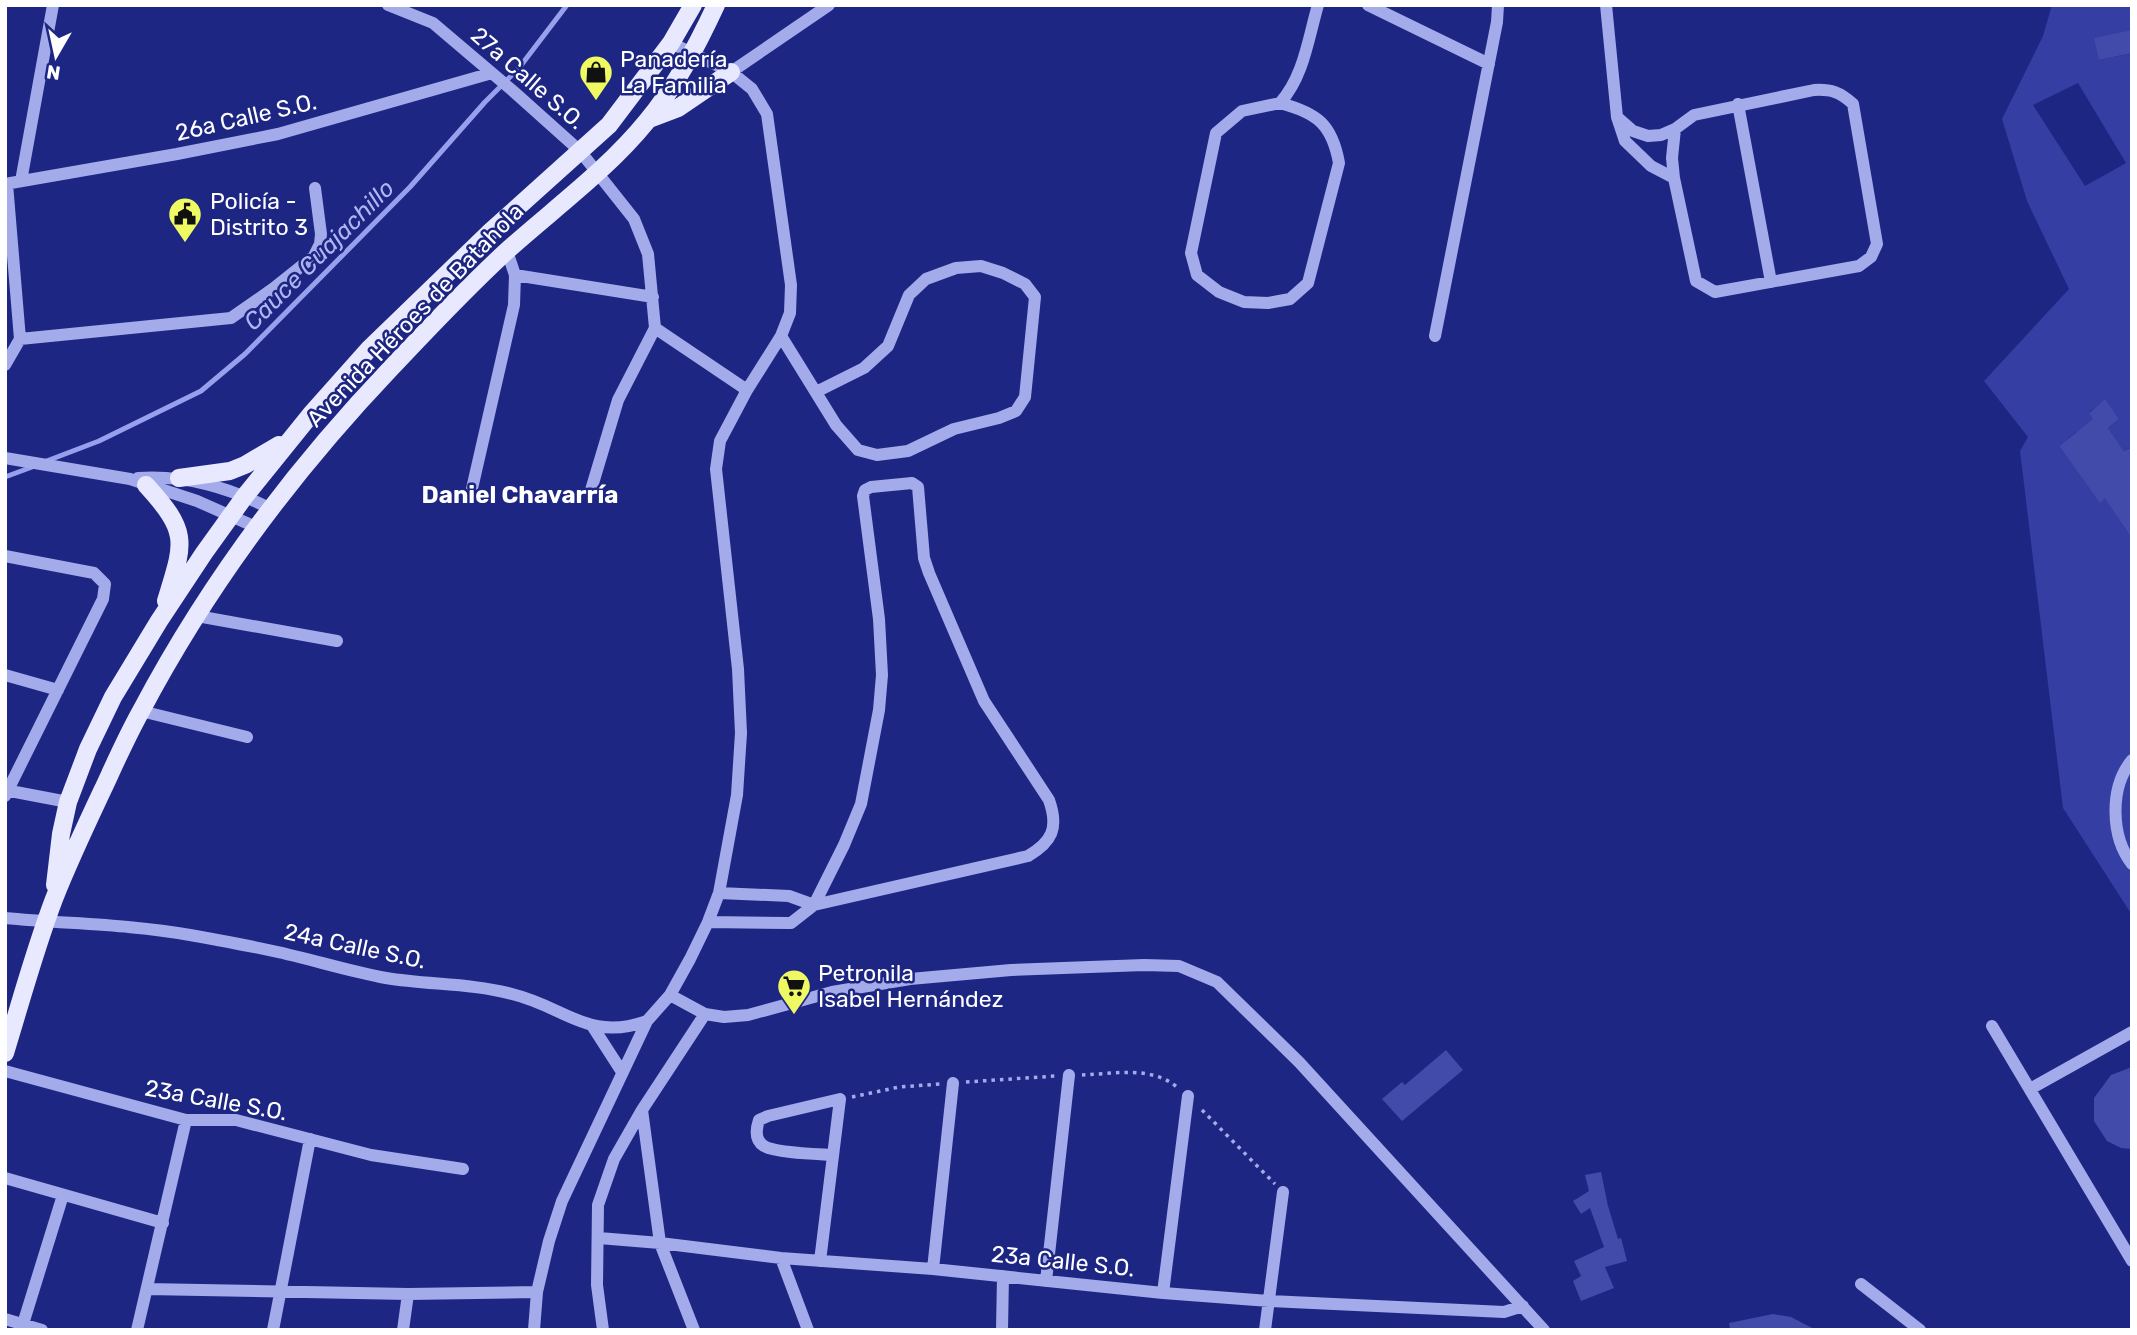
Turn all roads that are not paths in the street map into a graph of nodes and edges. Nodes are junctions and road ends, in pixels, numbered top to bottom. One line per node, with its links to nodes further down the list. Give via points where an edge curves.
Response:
1 (53, 5): 23 (street)
2 (388, 5): 14 (street, 27a Calle S.O., via 433,23)
3 (693, 5): 10 (main road, Avenida Héroes de Batahola)
4 (716, 5): 11 (main road, Avenida Héroes de Batahola)
5 (829, 5): 13 (street)
6 (1318, 5): 15 (street, via 1298,75)
7 (1368, 5): 12 (street)
8 (1498, 5): 12 (street)
9 (1606, 5): 17 (street)
10 (671, 43): 11 (street); 20 (main road, Avenida Héroes de Batahola, via 608,125)
11 (693, 53): 13 (street); 18 (main road, Avenida Héroes de Batahola)
12 (1489, 64): 32 (street)
13 (731, 72): 18 (main road, via 678,108); 31 (street, via 752,89 767,114 790,285 790,313)
14 (495, 75): 20 (street, 27a Calle S.O.); 23 (street, 26a Calle S.O., via 278,134)
15 (1280, 103): 15 (street, via 1304,109 1323,122 1339,163 1308,283 1290,299 1244,302 1219,292 1197,275 1191,253 1216,133 1242,111)
16 (1738, 104): 19 (street, via 1694,114); 28 (street); 28 (street, via 1829,89 1853,104 1877,244 1871,257 1859,265)
17 (1616, 117): 19 (street, via 1648,136); 22 (street, via 1625,141 1651,166)
18 (649, 119): 21 (main road, Avenida Héroes de Batahola)
19 (1675, 129): 22 (street)
20 (580, 151): 21 (street, 27a Calle S.O.); 37 (main road, Avenida Héroes de Batahola, via 369,349)
21 (597, 172): 26 (main road, Avenida Héroes de Batahola); 29 (street, 27a Calle S.O., via 634,219 648,254)
22 (1674, 178): 28 (street, via 1696,281 1714,292)
23 (21, 181): 24 (street, 26a Calle S.O.)
24 (6, 184): 33 (street)
25 (315, 188): 33 (street, via 321,234 314,256 231,318)
26 (507, 251): 27 (street); 44 (main road, Avenida Héroes de Batahola, via 332,432)
27 (515, 275): 29 (street); 42 (street, via 506,346)
28 (1770, 282)
29 (653, 297): 30 (street, 27a Calle S.O.)
30 (655, 328): 35 (street); 41 (street, via 618,400)
31 (781, 336): 35 (street); 36 (street)
32 (1435, 336)
33 (20, 340): 34 (street)
34 (5, 365)
35 (747, 390): 59 (street, via 720,440 716,469 741,733 737,795)
36 (816, 392): 36 (street, via 836,425 859,450 877,455 908,451 954,429 1016,411 1025,397 1035,297 1025,284 981,266 956,268 926,279 909,295 888,346 864,368)
37 (291, 437): 39 (main road, via 244,466); 43 (main road, Avenida Héroes de Batahola)
38 (5, 458): 40 (street)
39 (179, 478): 40 (street); 43 (street)
40 (138, 482): 45 (street); 49 (main road, via 168,508 180,543)
41 (591, 490)
42 (471, 493)
43 (244, 496): 44 (street); 45 (main road, Avenida Héroes de Batahola)
44 (271, 509): 46 (main road, Avenida Héroes de Batahola)
45 (231, 515): 46 (street); 49 (main road, Avenida Héroes de Batahola)
46 (258, 528): 48 (main road, Avenida Héroes de Batahola)
47 (5, 556): 52 (street, via 94,573 105,584 103,599)
48 (197, 616): 50 (street); 53 (main road, Avenida Héroes de Batahola)
49 (159, 621): 57 (main road, Avenida Héroes de Batahola, via 113,697)
50 (337, 641)
51 (5, 675): 52 (street)
52 (58, 690): 56 (street)
53 (141, 710): 54 (street); 60 (main road, Avenida Héroes de Batahola)
54 (247, 737)
55 (2132, 760): 58 (street, via 2117,791 2116,823 2124,855)
56 (6, 792): 57 (street)
57 (68, 802): 60 (main road, Avenida Héroes de Batahola)
58 (2132, 864)
59 (719, 892): 61 (street, via 789,896); 64 (street)
60 (54, 899): 63 (main road, Avenida Héroes de Batahola)
61 (814, 905): 61 (street, via 1028,856 1043,847 1054,825 1049,800 984,701 941,600 925,558 918,487 912,483 871,487 863,496 879,619 879,710 860,804); 64 (street, via 791,923)
62 (5, 918): 63 (street, 24a Calle S.O.)
63 (47, 922): 69 (street, 24a Calle S.O., via 186,934 388,978 510,993); 71 (main road, Avenida Héroes de Batahola)
64 (708, 922): 65 (street)
65 (670, 995): 66 (street); 67 (street)
66 (705, 1014): 78 (street); 102 (street, via 748,1015 832,992 910,979 1011,970 1179,967 1217,982 1299,1062)
67 (647, 1021): 69 (street, 24a Calle S.O., via 613,1029); 73 (street)
68 (1993, 1026): 76 (street)
69 (593, 1027): 73 (street)
70 (2132, 1032): 76 (street)
71 (5, 1052)
72 (5, 1072): 79 (street, 23a Calle S.O.)
73 (622, 1072): 98 (street, via 562,1201)
74 (1069, 1075): 94 (street)
75 (953, 1083): 92 (street)
76 (2030, 1089): 91 (street)
77 (1188, 1096): 99 (street)
78 (642, 1110): 87 (street, via 614,1159 598,1205); 88 (street)
79 (186, 1120): 80 (street, 23a Calle S.O., via 236,1120); 86 (street)
80 (310, 1139): 82 (street, 23a Calle S.O., via 370,1155); 97 (street)
81 (833, 1155): 81 (street, via 840,1099 760,1120 756,1128 762,1146); 90 (street)
82 (463, 1169)
83 (5, 1178): 85 (street)
84 (1283, 1192): 101 (street)
85 (63, 1195): 86 (street); 104 (street)
86 (163, 1223): 96 (street)
87 (599, 1238): 88 (street, 23a Calle S.O.); 110 (street, via 597,1285)
88 (660, 1243): 89 (street, 23a Calle S.O.); 111 (street)
89 (781, 1258): 90 (street, 23a Calle S.O.); 112 (street)
90 (820, 1261): 92 (street, 23a Calle S.O.)
91 (2132, 1261)
92 (933, 1269): 93 (street, 23a Calle S.O.)
93 (1003, 1276): 94 (street, 23a Calle S.O.); 113 (street)
94 (1046, 1281): 99 (street, 23a Calle S.O.)
95 (1861, 1284): 116 (street)
96 (147, 1289): 97 (street); 106 (street)
97 (282, 1291): 100 (street); 107 (street)
98 (537, 1292): 100 (street); 109 (street)
99 (1163, 1293): 101 (street, 23a Calle S.O.)
100 (408, 1294): 108 (street)
101 (1269, 1301): 102 (street, 23a Calle S.O., via 1504,1312); 114 (street)
102 (1523, 1306): 115 (street)
103 (5, 1318): 104 (street)
104 (23, 1324): 105 (street)
105 (42, 1330)
106 (137, 1330)
107 (273, 1330)
108 (403, 1330)
109 (534, 1330)
110 (603, 1330)
111 (694, 1330)
112 (808, 1330)
113 (1002, 1330)
114 (1265, 1330)
115 (1544, 1330)
116 (1920, 1330)

